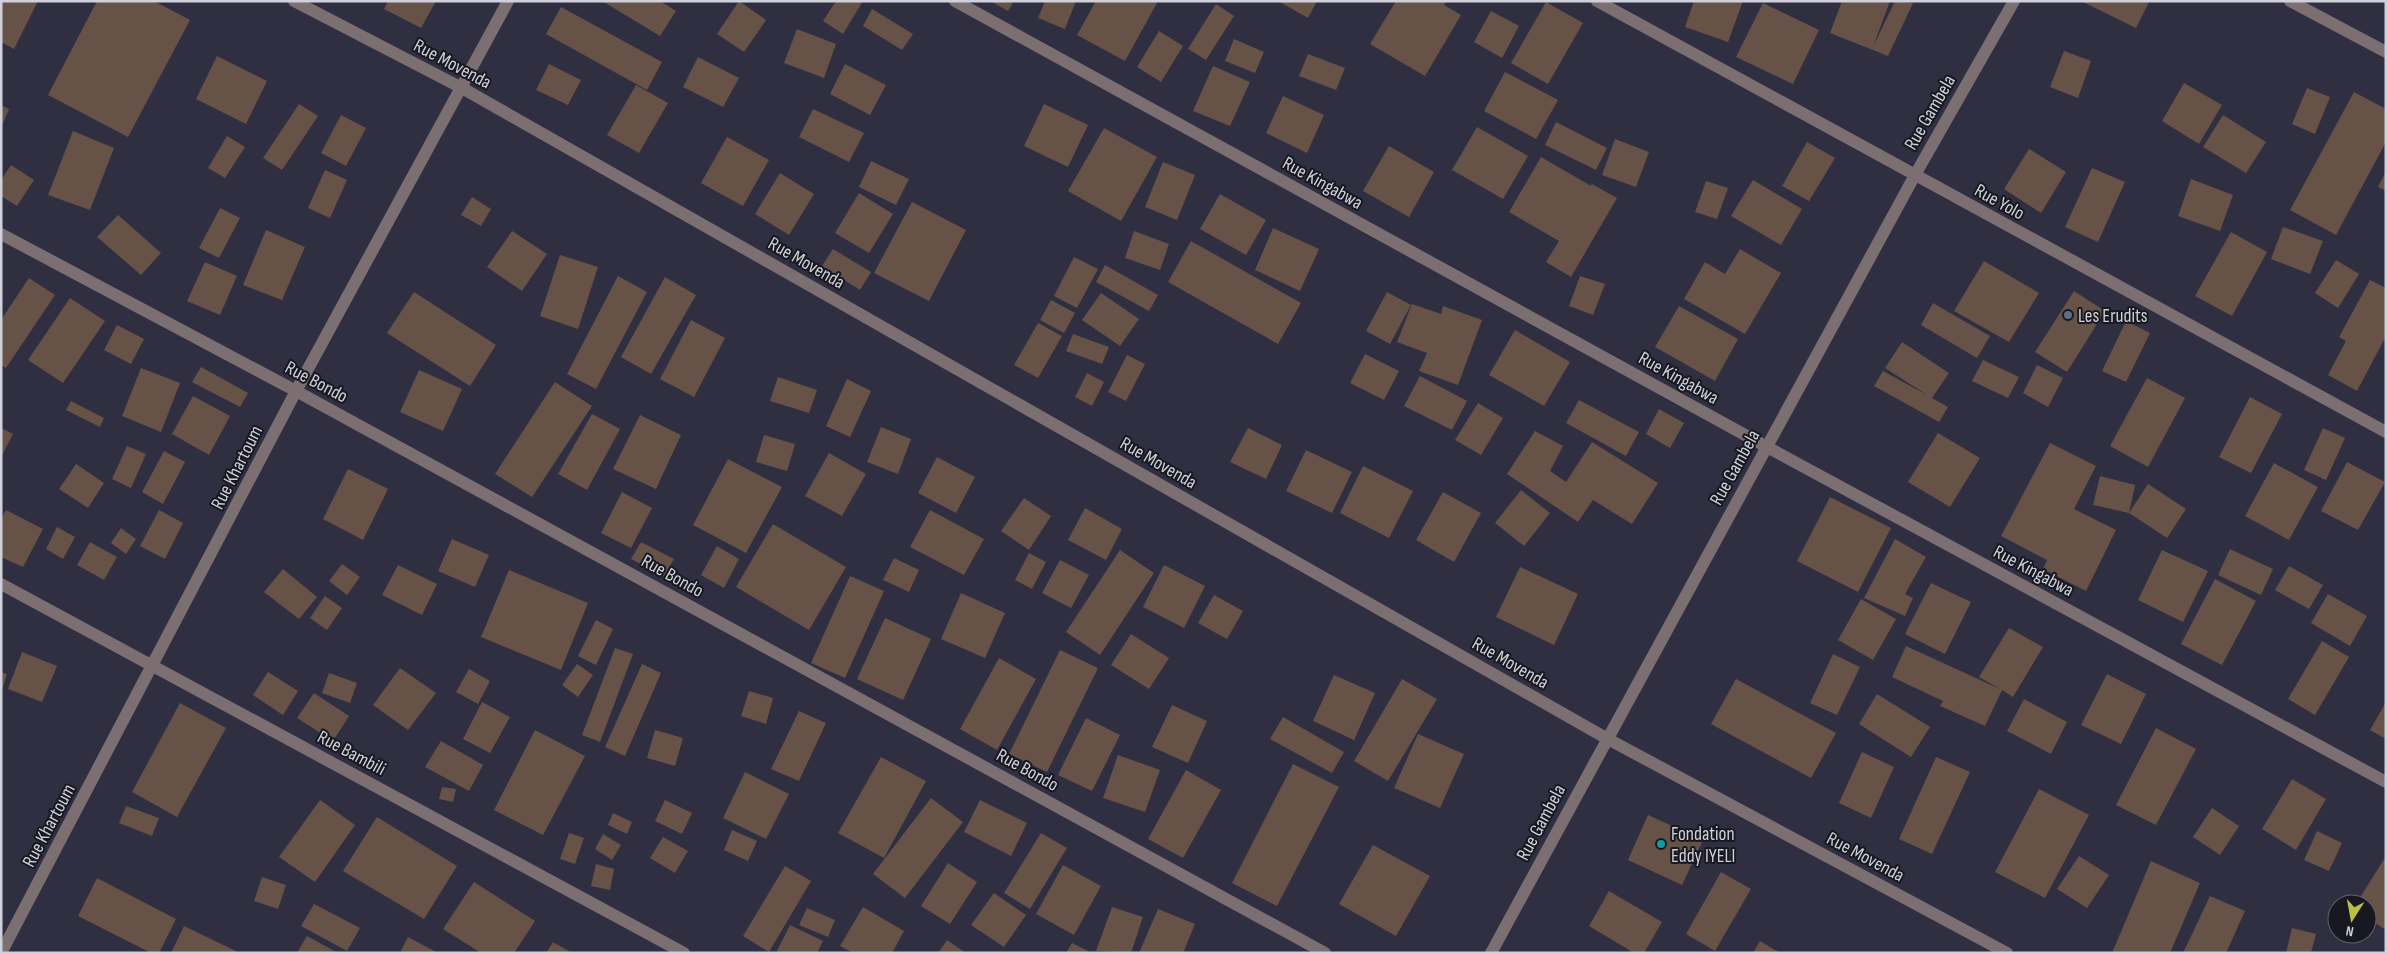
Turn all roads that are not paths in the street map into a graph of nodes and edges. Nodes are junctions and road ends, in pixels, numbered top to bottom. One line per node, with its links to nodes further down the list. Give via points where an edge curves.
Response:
1 (294, 1): 8 (street, Rue Movenda)
2 (508, 1): 8 (street, Rue Khartoum)
3 (955, 1): 13 (street, Rue Kingabwa)
4 (1598, 1): 9 (street, Rue Yolo)
5 (2014, 1): 9 (street, Rue Gambela)
6 (2290, 1): 7 (street)
7 (2386, 52)
8 (462, 88): 11 (street, Rue Khartoum); 16 (street, Rue Movenda)
9 (1915, 175): 12 (street, Rue Yolo); 13 (street, Rue Gambela)
10 (1, 234): 11 (street, Rue Bondo)
11 (296, 391): 15 (street, Rue Khartoum); 20 (street, Rue Bondo)
12 (2386, 432)
13 (1767, 447): 16 (street, Rue Gambela); 17 (street, Rue Kingabwa)
14 (1, 584): 15 (street, Rue Bambili)
15 (153, 667): 18 (street, Rue Khartoum); 19 (street, Rue Bambili)
16 (1606, 738): 21 (street, Rue Gambela); 22 (street, Rue Movenda)
17 (2386, 782)
18 (2, 953)
19 (684, 953)
20 (1325, 953)
21 (1491, 953)
22 (2007, 953)

